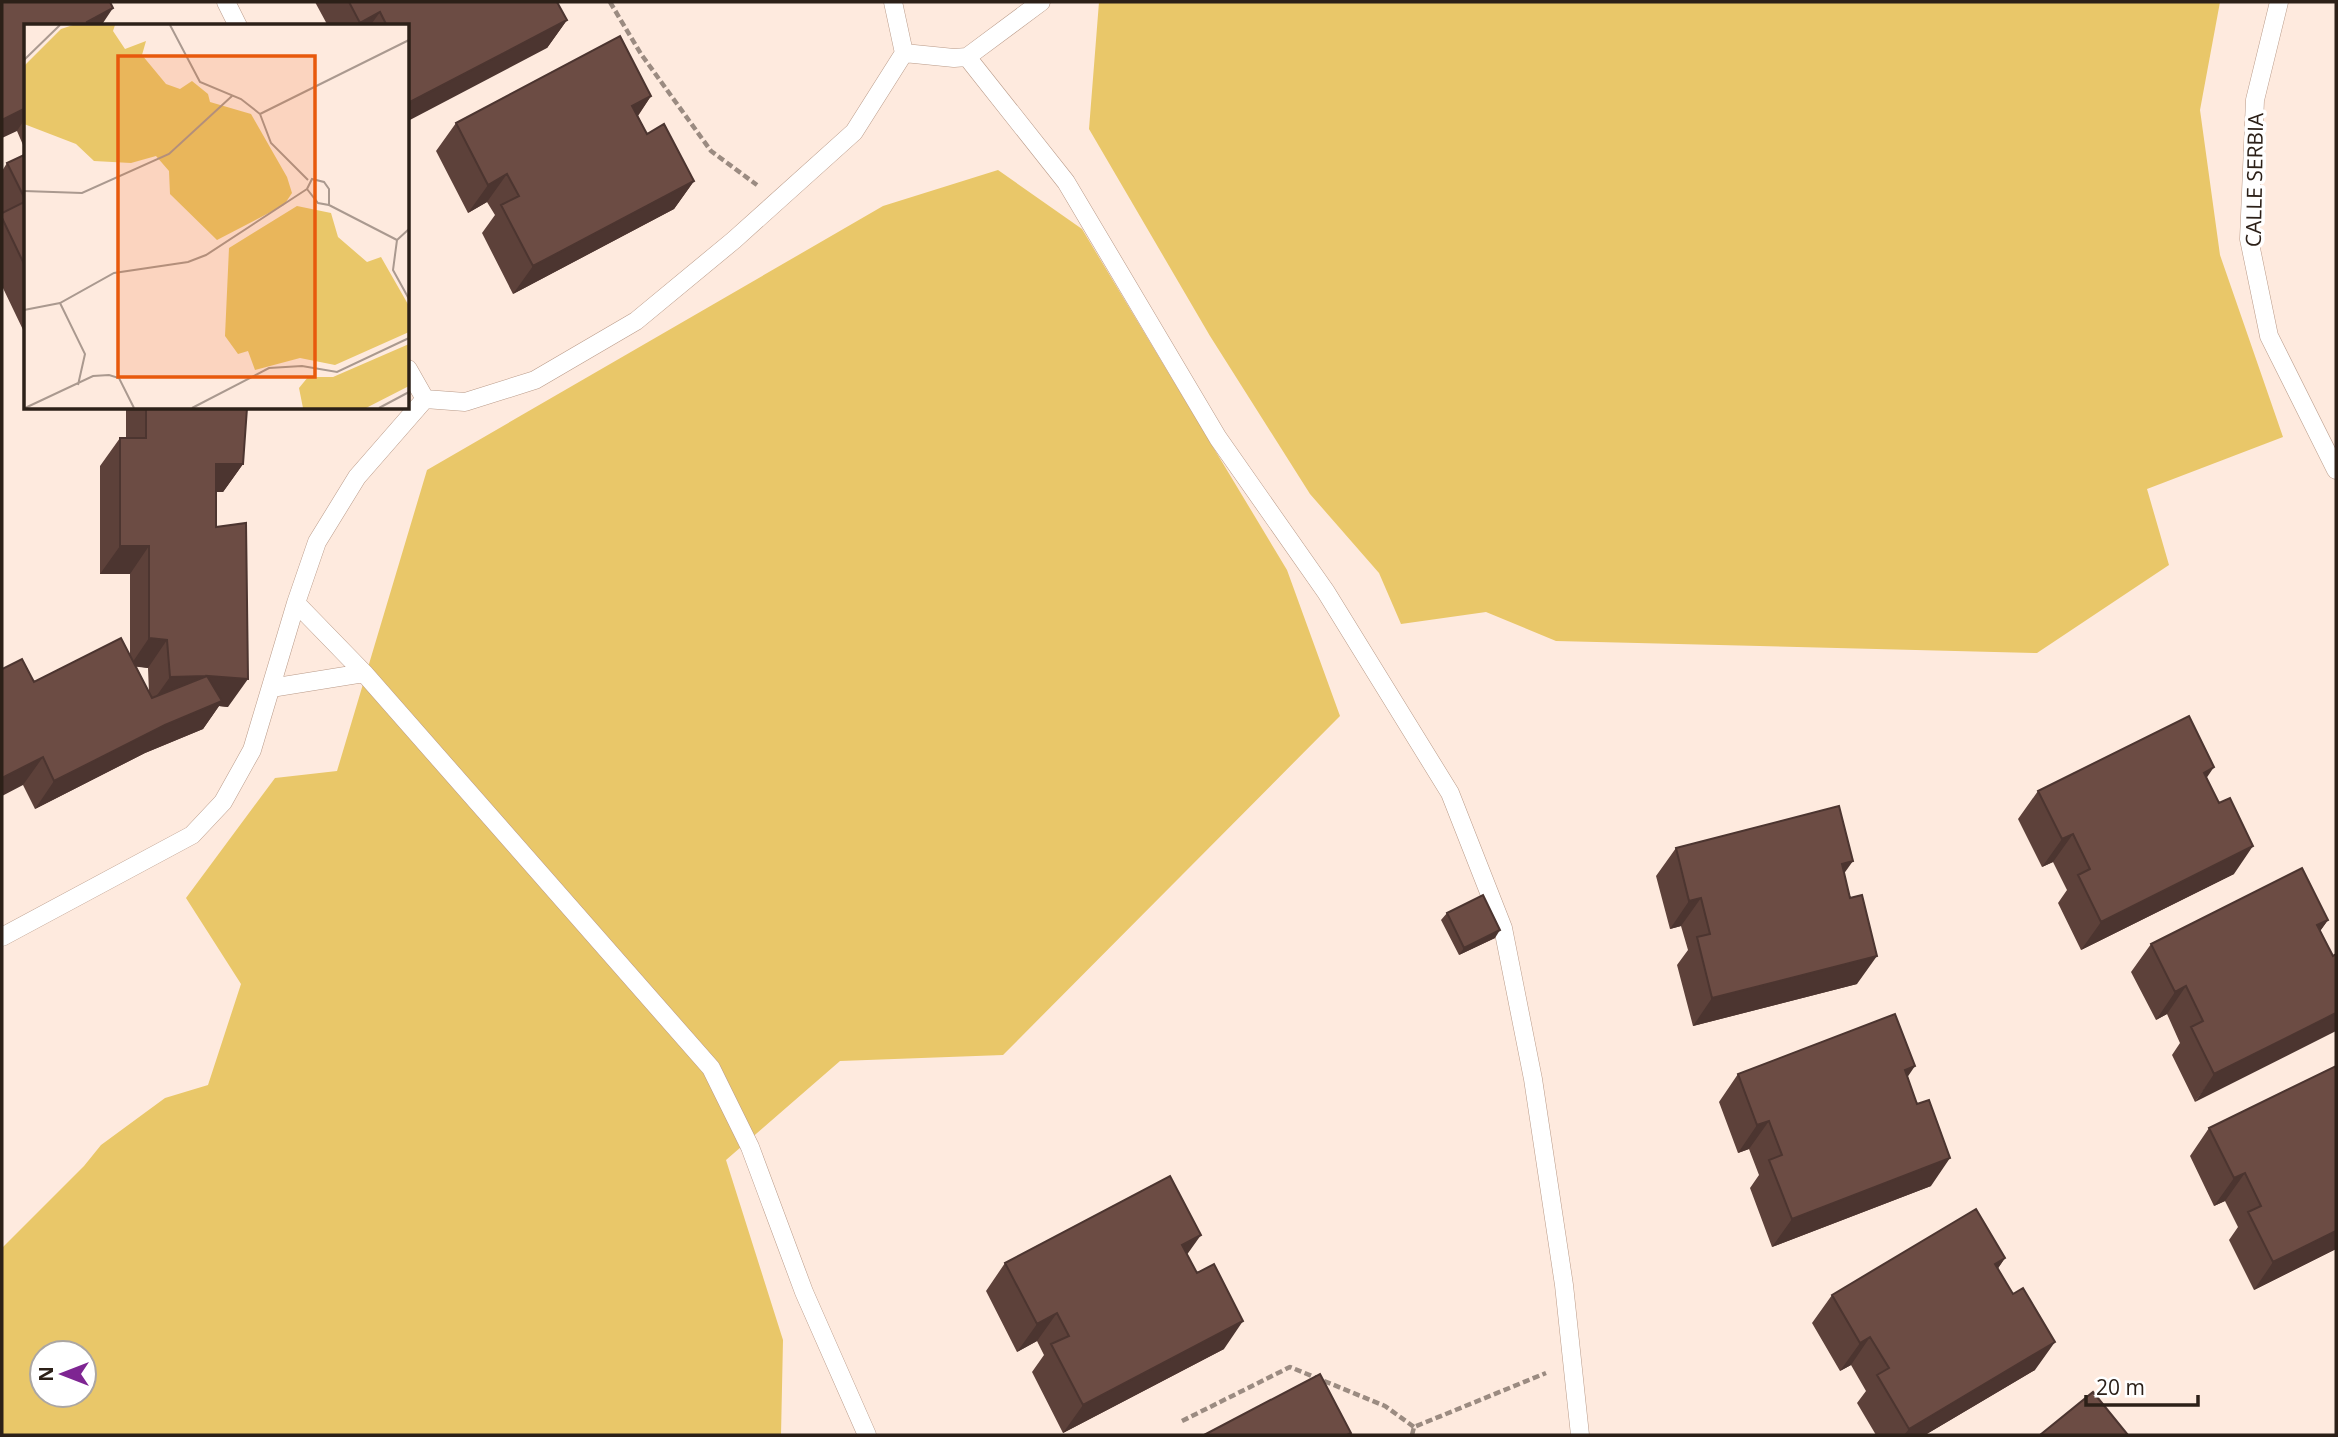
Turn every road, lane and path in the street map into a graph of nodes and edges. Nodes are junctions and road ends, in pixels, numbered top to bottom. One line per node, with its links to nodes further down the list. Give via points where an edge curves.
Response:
1 (226, 2): 6 (lane)
2 (611, 2): 9 (path, via 640,54 711,151)
3 (894, 2): 7 (lane)
4 (1041, 2): 8 (lane)
5 (2279, 2): 12 (lane, CALLE SERBIA, via 2255,100 2249,239 2269,335)
6 (237, 24)
7 (904, 53): 8 (lane); 9 (lane, via 854,132)
8 (967, 57): 17 (lane, via 1066,182 1218,438 1326,592 1450,793 1503,928 1533,1079)
9 (778, 200): 11 (lane, via 636,321 535,380 465,402)
10 (410, 373): 11 (lane)
11 (425, 399): 13 (lane, via 357,477 317,542)
12 (2336, 470)
13 (296, 603): 14 (lane); 15 (lane)
14 (364, 673): 15 (lane); 20 (lane, via 711,1068 750,1147 804,1292)
15 (271, 688): 16 (lane, via 253,750 223,802 192,835)
16 (2, 937)
17 (1572, 1362): 19 (path); 22 (lane)
18 (1182, 1421): 19 (path, via 1290,1367 1385,1406)
19 (1414, 1427): 21 (path)
20 (867, 1435)
21 (1412, 1435)
22 (1580, 1435)

